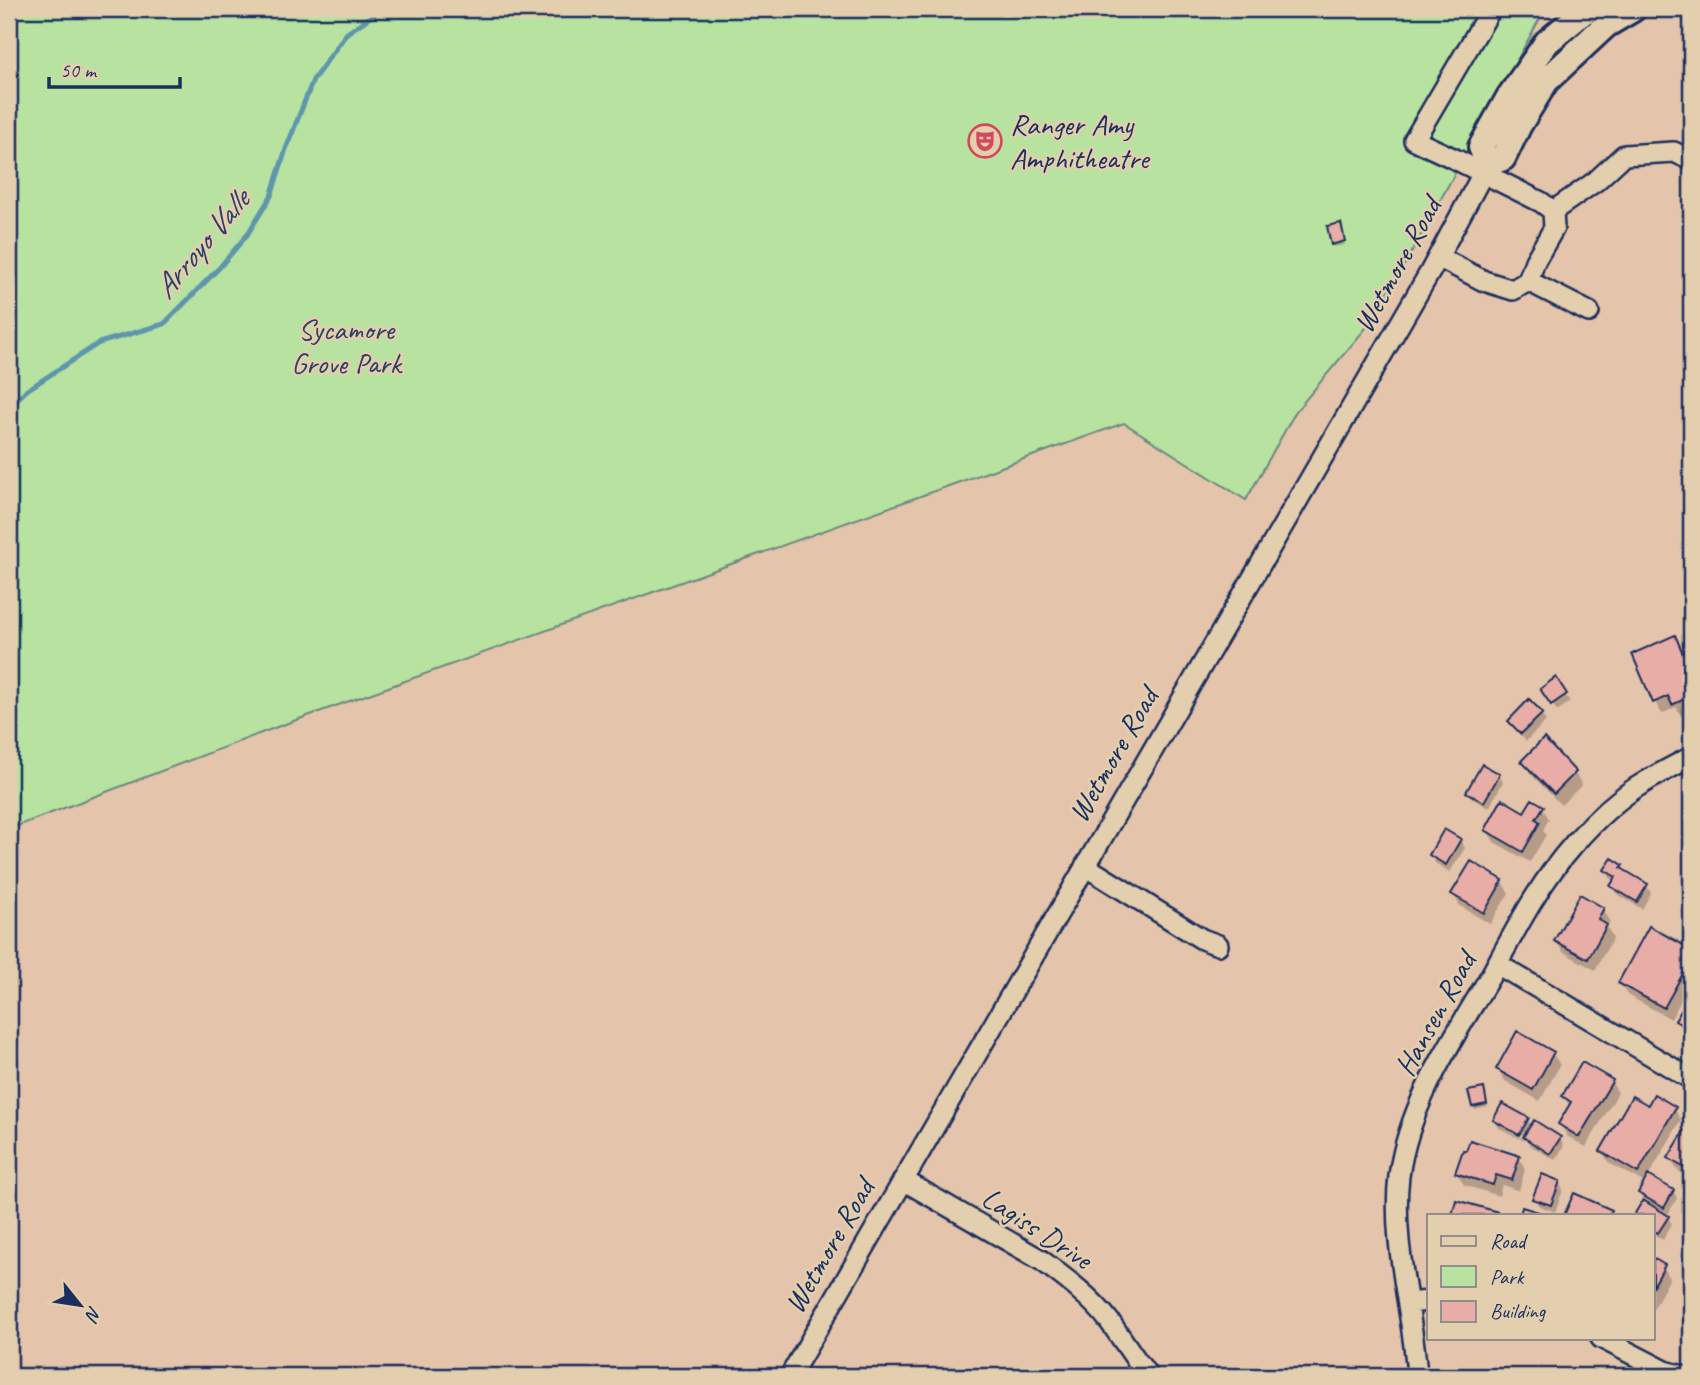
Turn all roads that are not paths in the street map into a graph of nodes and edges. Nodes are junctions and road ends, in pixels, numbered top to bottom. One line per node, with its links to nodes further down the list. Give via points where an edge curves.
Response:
1 (1491, 9): 5 (street, via 1414,140)
2 (1587, 9): 5 (main road, Wetmore Road, via 1547,43 1509,97 1481,147)
3 (1633, 9): 5 (main road, Wetmore Road, via 1606,25 1546,81 1503,158)
4 (1691, 160): 6 (street, via 1674,152 1624,155)
5 (1486, 169): 6 (street); 7 (street, Wetmore Road)
6 (1553, 211): 8 (street, via 1554,228)
7 (1438, 257): 8 (street, via 1513,290); 11 (street, Wetmore Road)
8 (1528, 281): 9 (street)
9 (1589, 312)
10 (1691, 757): 13 (street, Hansen Road, via 1642,784 1572,846)
11 (1085, 866): 12 (street); 15 (street, Wetmore Road)
12 (1218, 945)
13 (1497, 964): 14 (street); 17 (street, Hansen Road, via 1431,1079 1404,1148 1397,1206)
14 (1691, 1079)
15 (903, 1180): 20 (street, Wetmore Road); 21 (street, Lagiss Drive, via 1057,1272 1109,1321)
16 (1427, 1301): 17 (street)
17 (1408, 1303): 22 (street, Hansen Road)
18 (1605, 1340): 19 (street)
19 (1673, 1375)
20 (790, 1376)
21 (1148, 1376)
22 (1417, 1376)

